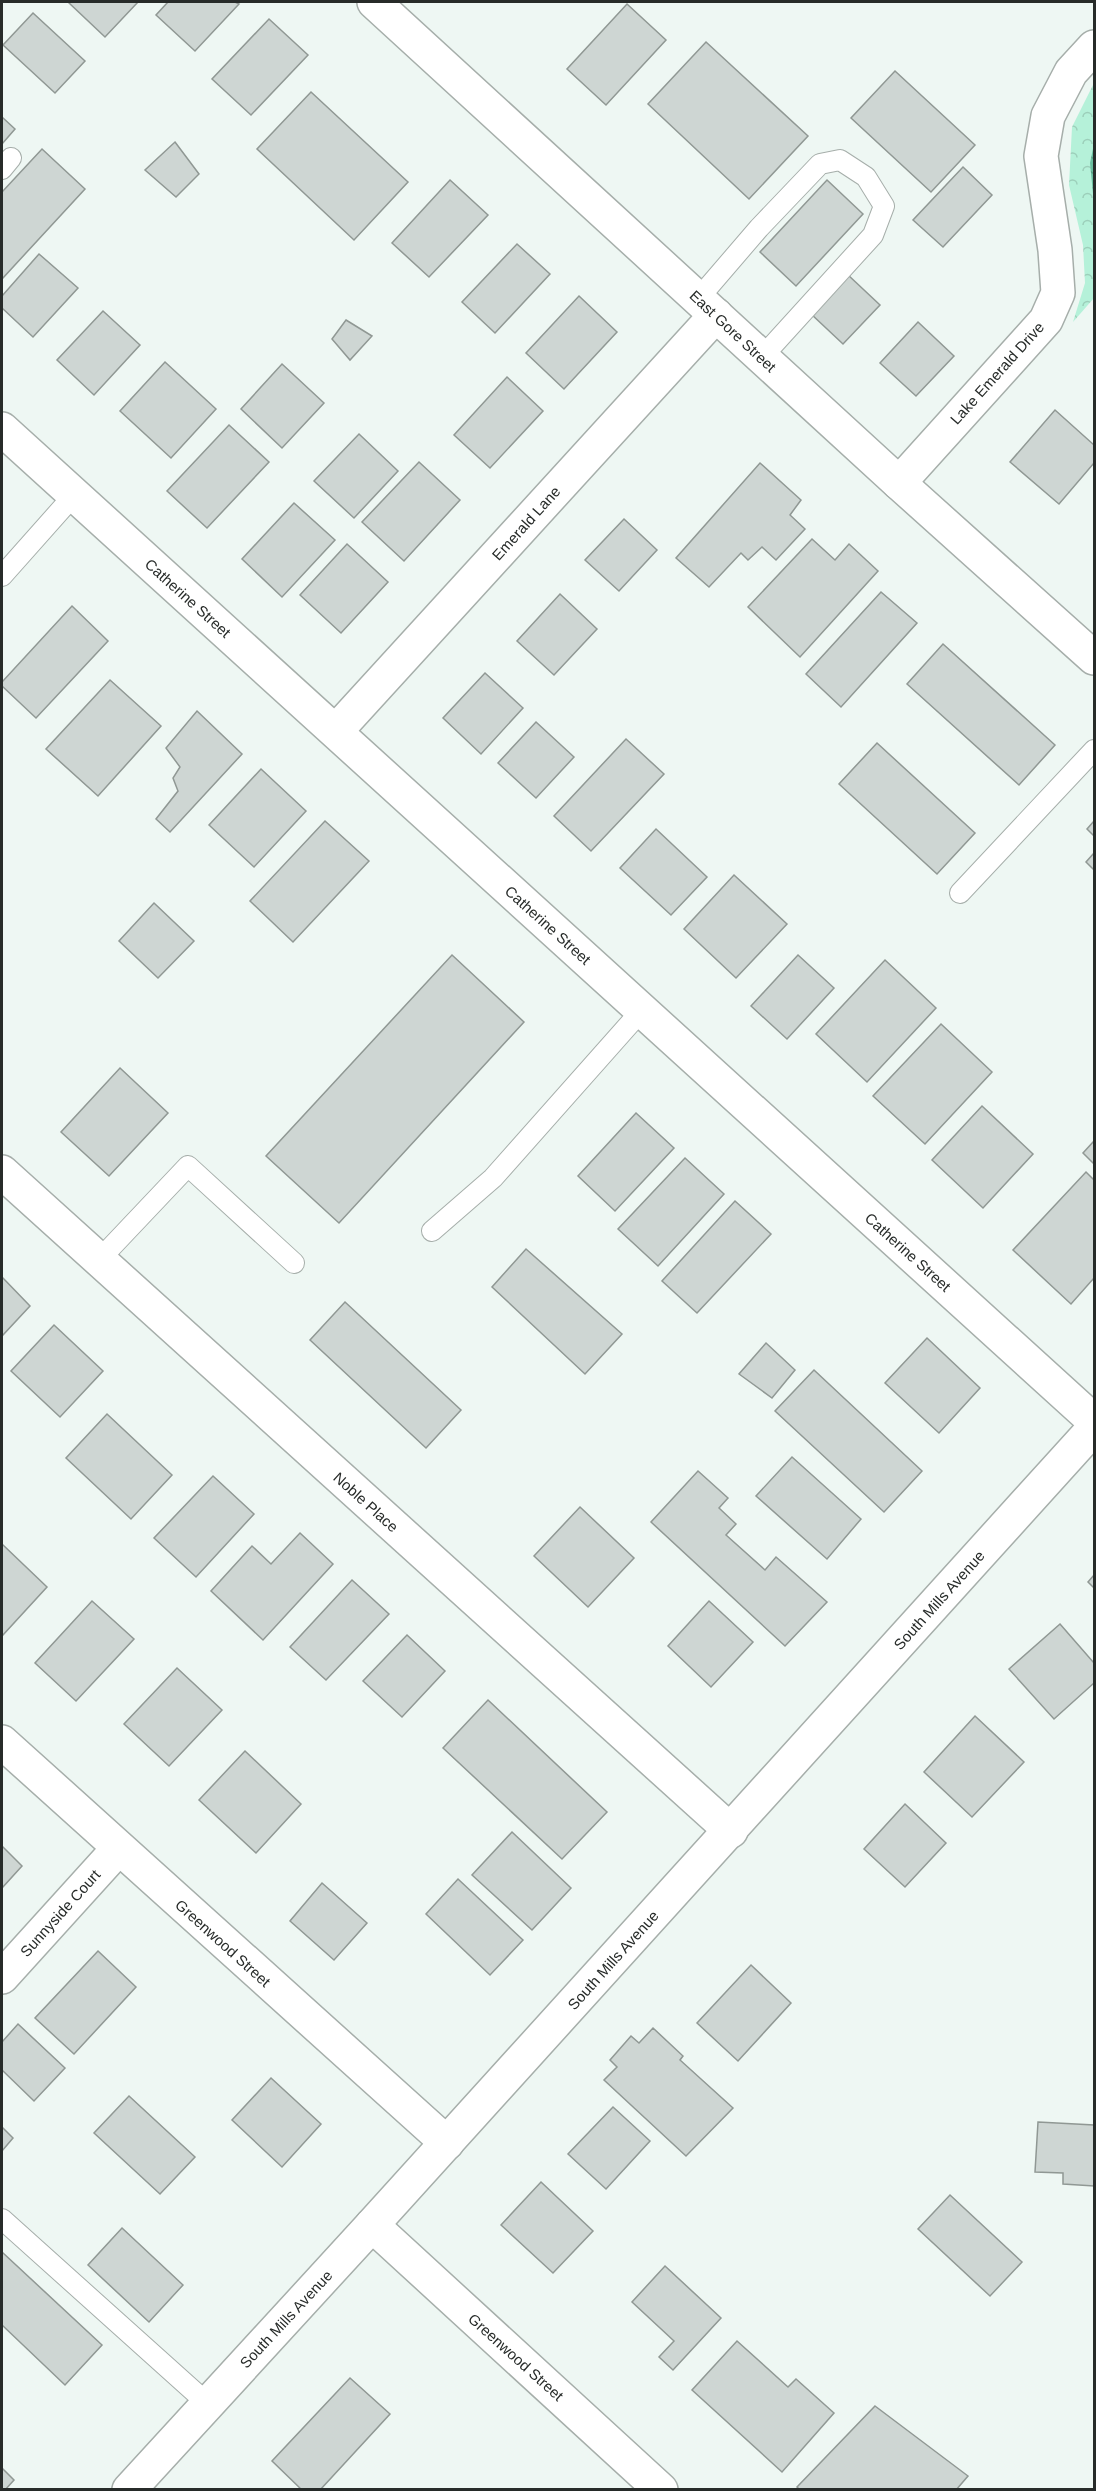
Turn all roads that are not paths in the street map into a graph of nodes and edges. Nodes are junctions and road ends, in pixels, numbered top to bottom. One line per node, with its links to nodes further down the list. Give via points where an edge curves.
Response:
1 (374, 2): 3 (street, East Gore Street)
2 (1095, 48): 6 (street, Lake Emerald Drive, via 1071,72 1048,116 1042,146 1058,293 1046,320)
3 (707, 307): 4 (street, East Gore Street); 4 (lane, via 759,228 819,164 840,160 866,177 884,206 873,235); 10 (street, Emerald Lane)
4 (762, 357): 6 (street, East Gore Street)
5 (2, 429): 7 (street, Catherine Street)
6 (898, 483): 9 (street, East Gore Street)
7 (74, 495): 8 (lane); 10 (street, Catherine Street)
8 (2, 576)
9 (1095, 658)
10 (336, 731): 13 (street, Catherine Street)
11 (1095, 750): 12 (lane)
12 (960, 893)
13 (642, 1010): 15 (lane, via 493,1178); 18 (street, Catherine Street)
14 (2, 1172): 16 (street, Noble Place)
15 (432, 1231)
16 (99, 1260): 17 (lane, via 188,1166); 21 (street, Noble Place)
17 (294, 1263)
18 (1095, 1421)
19 (1095, 1428): 21 (street, South Mills Avenue)
20 (2, 1742): 22 (street, Greenwood Street)
21 (731, 1831): 24 (street, South Mills Avenue)
22 (118, 1849): 23 (street, Sunnyside Court); 24 (street, Greenwood Street)
23 (2, 1977)
24 (447, 2143): 26 (street, South Mills Avenue)
25 (2, 2219): 27 (lane)
26 (372, 2225): 27 (street, South Mills Avenue); 29 (street, Greenwood Street)
27 (208, 2404): 28 (street, South Mills Avenue)
28 (129, 2490)
29 (661, 2490)

